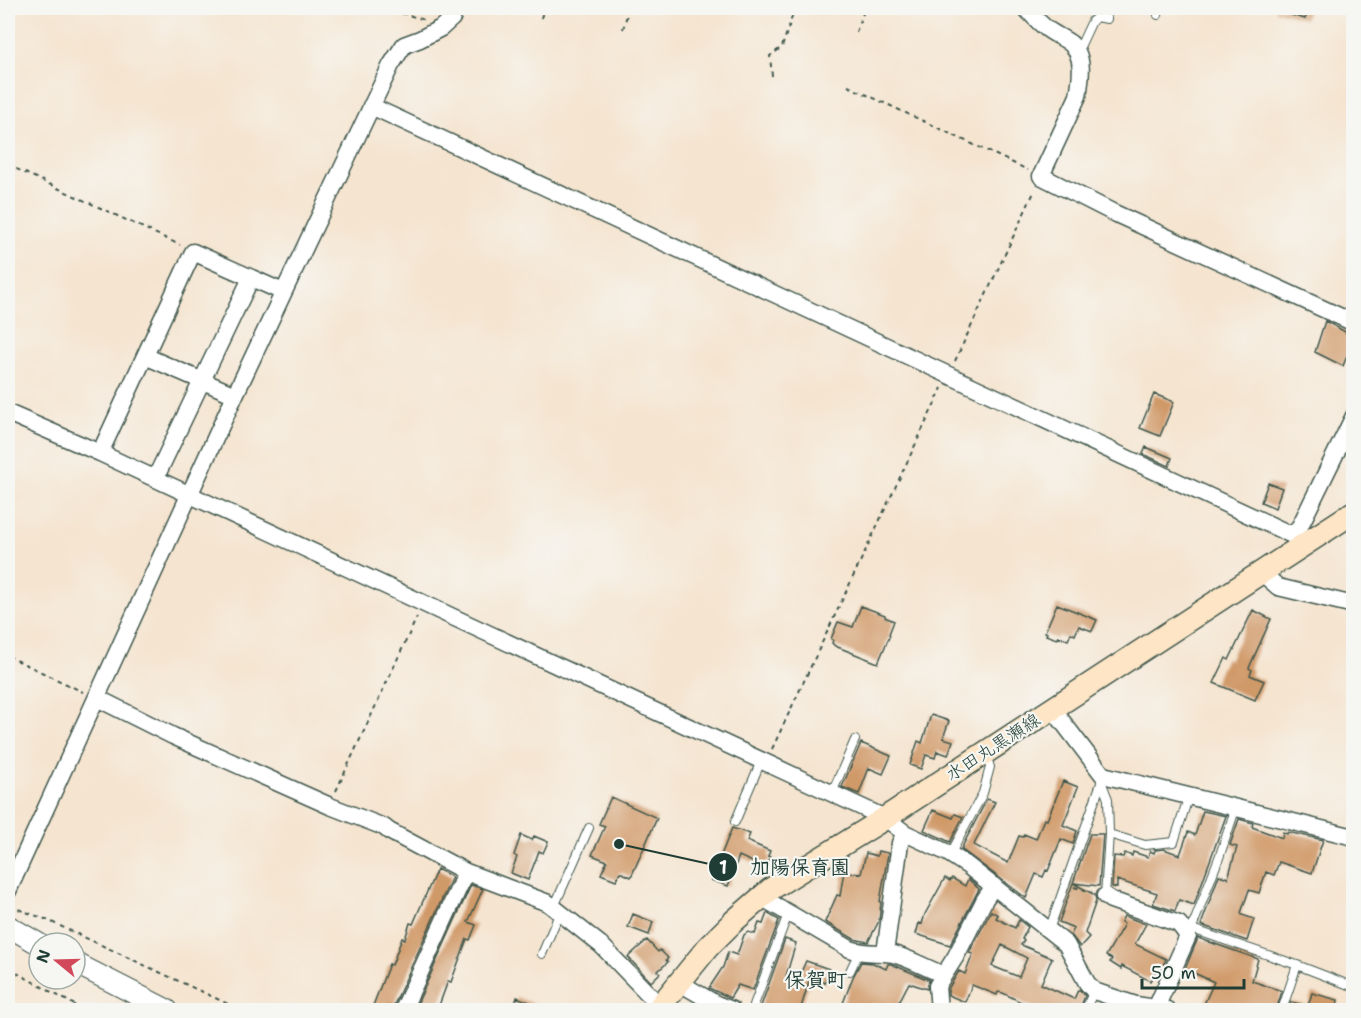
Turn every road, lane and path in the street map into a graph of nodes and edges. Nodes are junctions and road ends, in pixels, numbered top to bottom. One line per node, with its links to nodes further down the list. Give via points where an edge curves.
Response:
1 (384, 8): 10 (path)
2 (456, 8): 10 (street)
3 (544, 8): 8 (path)
4 (629, 8): 11 (path)
5 (795, 8): 14 (path, via 782,47 770,57)
6 (865, 8): 12 (path)
7 (1025, 8): 13 (street)
8 (541, 18)
9 (1107, 20): 13 (lane, via 1097,17 1092,21)
10 (441, 28): 16 (street, via 404,45)
11 (622, 28)
12 (856, 32)
13 (1078, 51): 18 (street, via 1078,96)
14 (772, 76)
15 (848, 86): 18 (path)
16 (371, 106): 21 (street); 24 (street)
17 (8, 165): 19 (path)
18 (1041, 176): 22 (street); 24 (path)
19 (193, 252): 20 (street); 23 (street)
20 (251, 278): 21 (street); 25 (street)
21 (283, 292): 26 (street)
22 (1353, 323)
23 (146, 356): 25 (street); 29 (street)
24 (948, 376): 33 (street); 42 (path)
25 (202, 382): 26 (street); 30 (street)
26 (235, 395): 31 (street)
27 (8, 413): 29 (street)
28 (1353, 416): 33 (street)
29 (100, 453): 30 (street)
30 (155, 479): 31 (street)
31 (191, 495): 35 (street); 38 (street)
32 (1353, 512): 33 (main road, 水田丸黒瀬線)
33 (1295, 541): 34 (main road, 水田丸黒瀬線)
34 (1261, 572): 36 (street, via 1278,587); 39 (main road, 水田丸黒瀬線)
35 (424, 603): 42 (street); 46 (path)
36 (1353, 605)
37 (8, 656): 38 (path)
38 (97, 698): 46 (street); 58 (street)
39 (1052, 708): 41 (main road, 水田丸黒瀬線); 43 (street)
40 (855, 740): 44 (lane)
41 (985, 752): 48 (main road, 水田丸黒瀬線); 54 (lane, via 990,767 983,793)
42 (763, 762): 44 (street); 49 (lane)
43 (1102, 779): 45 (street); 52 (lane, via 1108,799); 56 (lane)
44 (832, 793): 48 (street)
45 (1190, 795): 47 (street); 52 (lane, via 1174,842 1144,845)
46 (330, 806): 55 (street, via 384,827)
47 (1236, 806): 53 (street); 66 (lane)
48 (885, 818): 51 (street); 60 (main road, 水田丸黒瀬線)
49 (735, 822)
50 (589, 828): 62 (lane)
51 (905, 833): 54 (street); 69 (street, via 900,843)
52 (1109, 834): 59 (lane)
53 (1353, 837)
54 (950, 855): 57 (street)
55 (466, 872): 62 (street, via 529,895); 84 (street)
56 (1066, 885): 59 (path); 65 (lane)
57 (994, 886): 65 (street); 75 (street)
58 (8, 891)
59 (1105, 896): 66 (street, via 1179,924)
60 (761, 897): 63 (street); 76 (main road, 水田丸黒瀬線)
61 (8, 905): 83 (path)
62 (557, 910): 70 (lane); 79 (street, via 602,945)
63 (788, 914): 68 (street); 86 (lane)
64 (8, 926): 67 (street)
65 (1049, 930): 78 (street, via 1066,944)
66 (1190, 932): 71 (lane); 80 (street)
67 (27, 937)
68 (859, 952): 69 (street); 74 (lane)
69 (885, 953): 75 (street)
70 (542, 954)
71 (1297, 965): 77 (lane); 89 (lane)
72 (8, 968): 81 (path)
73 (87, 969): 82 (street)
74 (850, 971)
75 (942, 974): 87 (street, via 937,986)
76 (678, 982): 79 (main road, 水田丸黒瀬線); 85 (street)
77 (1353, 987)
78 (1094, 991): 80 (street); 88 (lane)
79 (658, 1008)
80 (1162, 1009)
81 (84, 1011)
82 (167, 1011)
83 (240, 1011)
84 (403, 1011)
85 (732, 1011)
86 (755, 1011)
87 (939, 1011)
88 (1085, 1011)
89 (1282, 1011)

